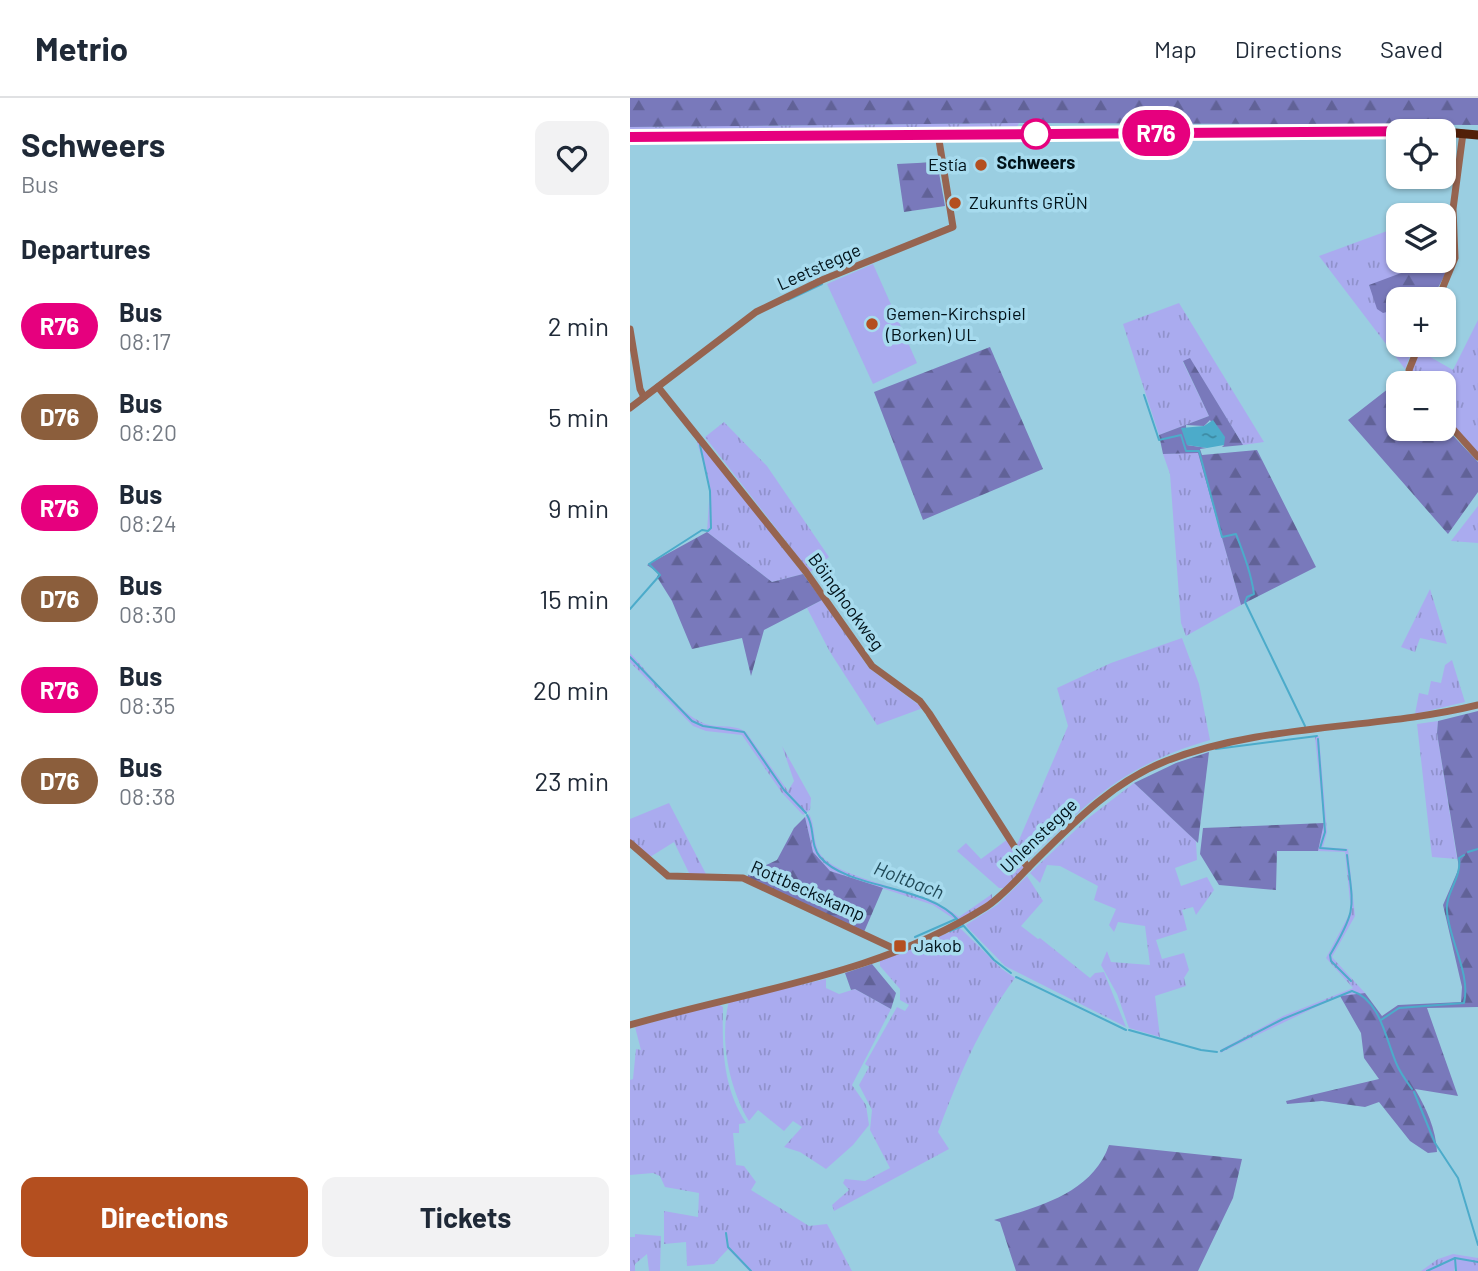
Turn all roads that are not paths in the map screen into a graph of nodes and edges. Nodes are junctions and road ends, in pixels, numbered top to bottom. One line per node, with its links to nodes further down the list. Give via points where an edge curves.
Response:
1 (1386, 131): 4 (main road)
2 (1456, 132): 3 (main road)
3 (1463, 133): 5 (main road); 7 (street, via 1454,209 1455,258)
4 (938, 134): 6 (main road); 9 (street, Leetstegge, via 953,227 822,280 756,313)
5 (1478, 135)
6 (630, 137)
7 (1443, 287)
8 (630, 329): 10 (street)
9 (658, 387): 10 (street, Leetstegge); 16 (street, Böinghookweg, via 806,572 872,666 920,701)
10 (644, 397): 11 (street, Leetstegge)
11 (630, 408)
12 (1456, 432): 13 (street)
13 (1478, 457)
14 (1478, 705): 16 (street, Uhlenstegge, via 1412,719 1213,744 1163,762 1112,790)
15 (630, 843): 17 (street, Rottbeckskamp, via 668,876 743,878)
16 (1028, 868): 17 (street, Uhlenstegge, via 989,905)
17 (897, 950): 18 (street, Uhlenstegge, via 826,976)
18 (630, 1025)

